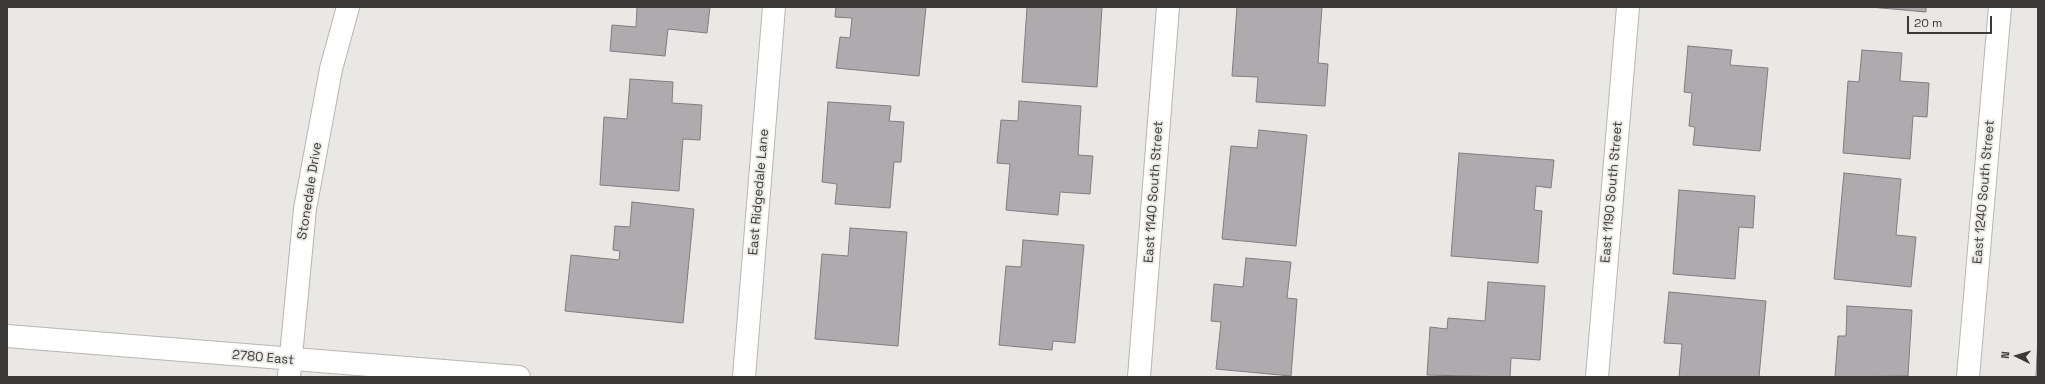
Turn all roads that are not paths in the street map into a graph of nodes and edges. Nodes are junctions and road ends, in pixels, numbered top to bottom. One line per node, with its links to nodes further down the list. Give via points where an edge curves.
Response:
1 (348, 7): 7 (street, Stonedale Drive, via 331,69 305,209)
2 (774, 7): 9 (street, East Ridgedale Lane)
3 (1168, 7): 10 (street, East 1140 South Street)
4 (1628, 7): 11 (street, East 1190 South Street)
5 (2000, 7): 12 (street, East 1240 South Street)
6 (7, 336): 7 (street, 2780 East)
7 (290, 369): 8 (street, 2780 East)
8 (520, 377)
9 (744, 377)
10 (1140, 377)
11 (1597, 377)
12 (1968, 377)

